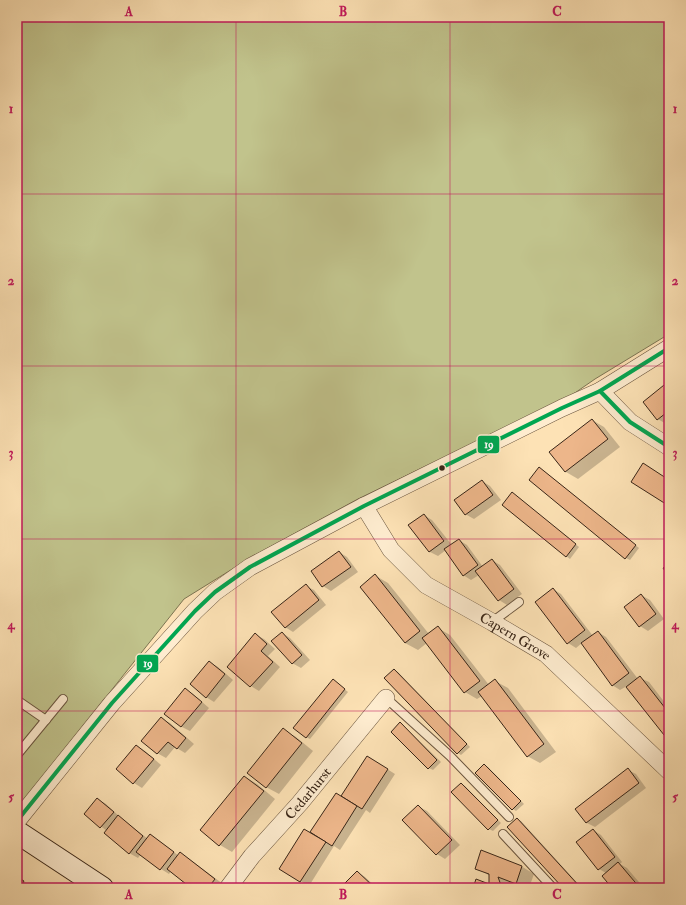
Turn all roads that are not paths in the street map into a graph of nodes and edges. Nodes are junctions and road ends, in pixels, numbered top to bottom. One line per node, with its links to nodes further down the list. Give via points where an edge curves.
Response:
1 (669, 348): 2 (street)
2 (600, 391): 3 (street, via 630,422); 4 (street)
3 (669, 447)
4 (364, 506): 6 (street, Capern Grove, via 391,550 426,585); 14 (street, via 250,567 215,592 112,704)
5 (520, 602): 6 (lane)
6 (492, 622): 12 (street, Capern Grove, via 546,654)
7 (386, 698): 13 (lane, via 450,756); 18 (street, Cedarhurst, via 300,803 252,856)
8 (63, 699): 10 (lane)
9 (17, 700): 10 (lane)
10 (46, 720): 11 (lane)
11 (17, 755)
12 (669, 771)
13 (509, 817)
14 (17, 821)
15 (17, 832): 17 (street)
16 (503, 834): 19 (lane)
17 (102, 888)
18 (228, 888)
19 (553, 888)

